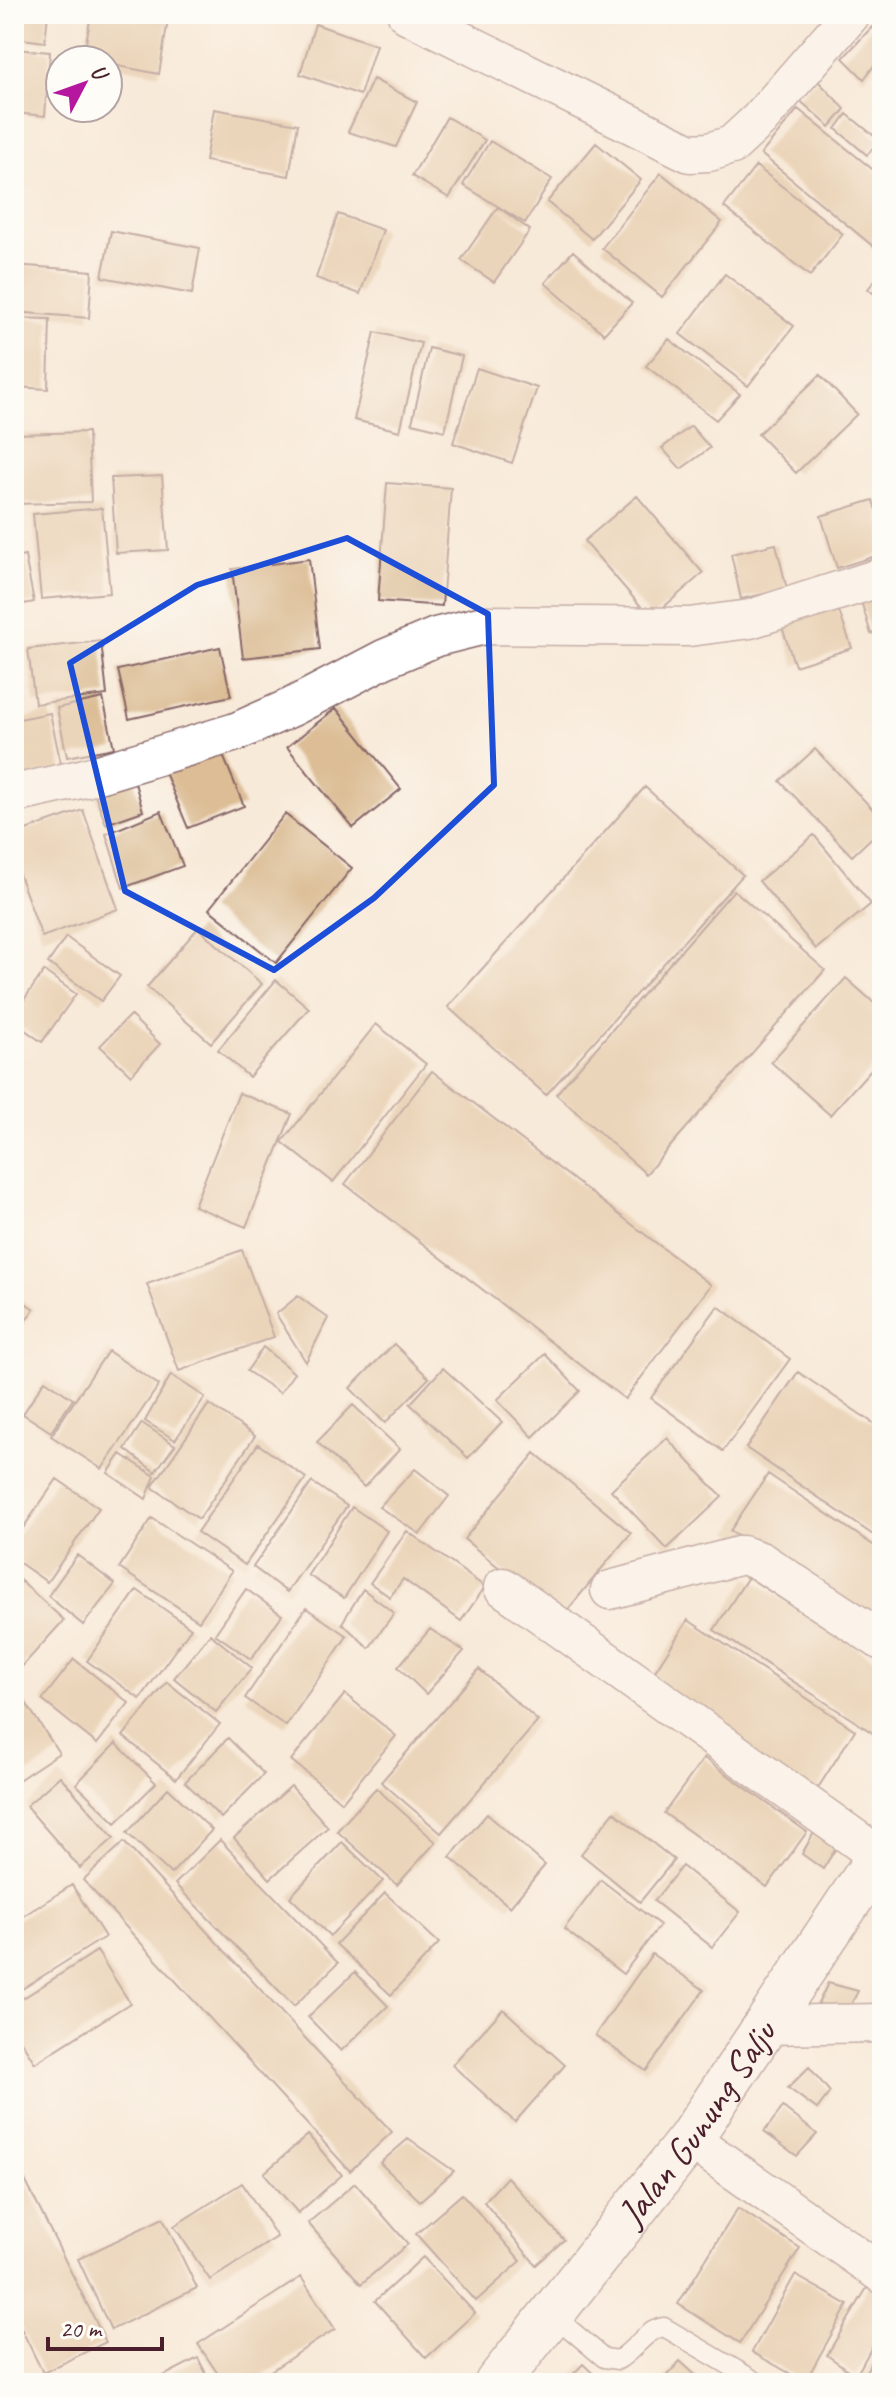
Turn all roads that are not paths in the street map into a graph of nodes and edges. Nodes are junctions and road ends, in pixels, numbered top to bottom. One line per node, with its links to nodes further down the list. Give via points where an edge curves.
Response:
1 (407, 14): 2 (street, via 690,153 732,145)
2 (851, 14)
3 (882, 577): 4 (street, via 750,619 689,627 484,625 448,634 384,659 236,732)
4 (14, 794)
5 (503, 1587): 8 (street)
6 (610, 1590): 7 (street, via 742,1555 760,1561)
7 (882, 1641)
8 (881, 1854): 10 (main road, Jalan Gunung Salju)
9 (882, 2023): 10 (street)
10 (765, 2025): 11 (main road, Jalan Gunung Salju)
11 (690, 2139): 12 (street); 13 (main road, Jalan Gunung Salju)
12 (882, 2274)
13 (552, 2314): 14 (main road, Jalan Gunung Salju); 15 (lane, via 604,2358 618,2360 655,2328 664,2327)
14 (497, 2383)
15 (759, 2383)

